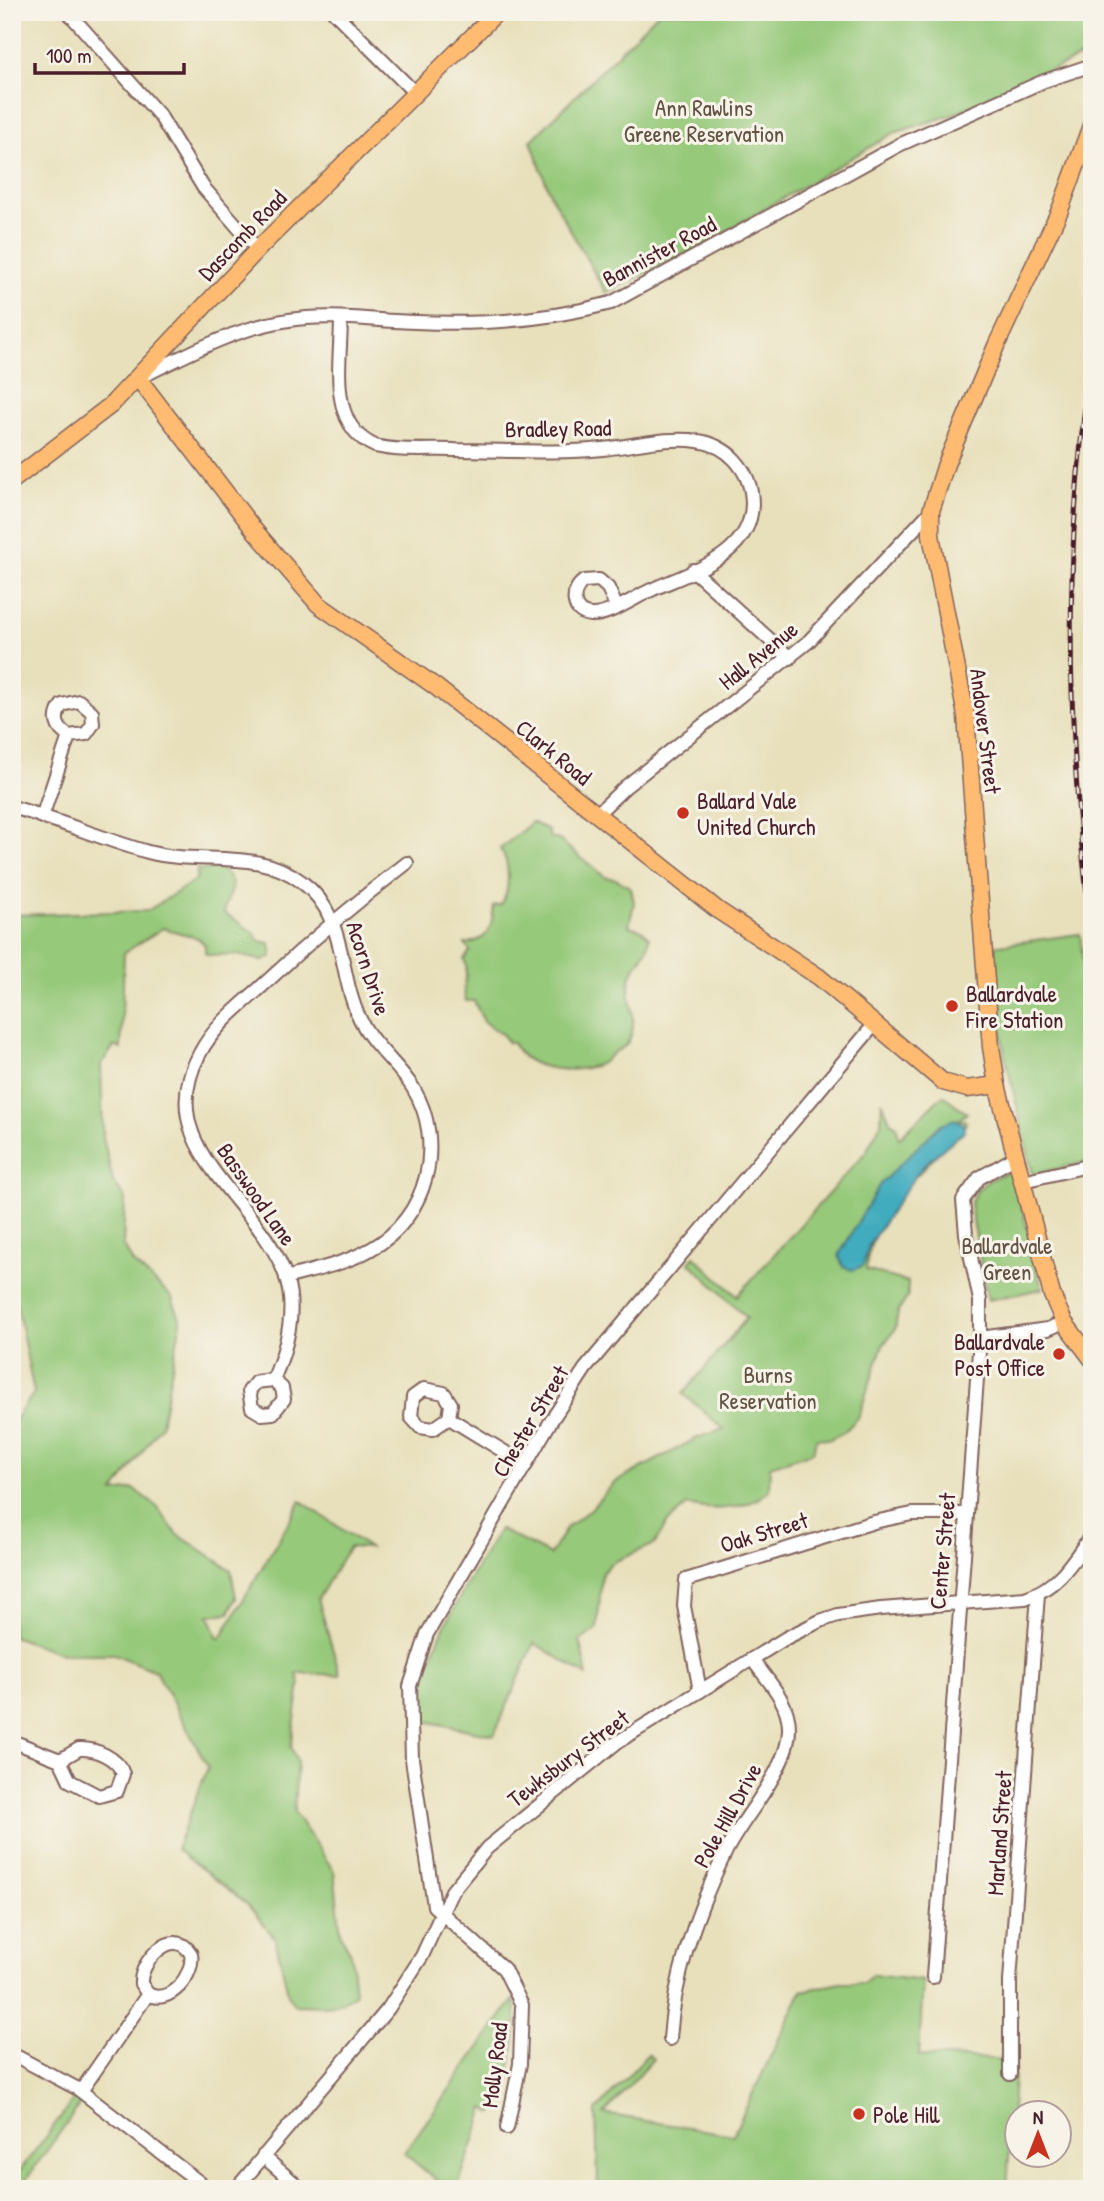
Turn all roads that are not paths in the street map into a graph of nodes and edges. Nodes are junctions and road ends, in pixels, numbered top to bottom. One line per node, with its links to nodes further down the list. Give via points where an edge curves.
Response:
1 (68, 12): 7 (street, via 160,116 203,187)
2 (334, 12): 5 (street)
3 (497, 12): 5 (main road, Dascomb Road)
4 (1092, 65): 8 (street, Bannister Road, via 1044,81 899,145 611,303 584,312 517,320 426,323)
5 (415, 93): 7 (main road, Dascomb Road)
6 (1092, 123): 11 (main road, Andover Street, via 1060,209 973,399)
7 (258, 250): 9 (main road, Dascomb Road)
8 (341, 319): 9 (street, Bannister Road, via 263,324); 12 (street, Bradley Road, via 343,413 355,433 375,446 561,452 692,440 724,451 746,477 750,519 733,548)
9 (138, 378): 10 (main road, Dascomb Road, via 111,405); 17 (main road, Clark Road, via 255,531 318,604 436,687)
10 (12, 481)
11 (931, 511): 14 (street, Hall Avenue); 22 (main road, Andover Street, via 931,535 966,716 986,1008)
12 (694, 570): 13 (street, Bradley Road); 14 (street)
13 (616, 606)
14 (790, 658): 17 (street, Hall Avenue, via 636,778)
15 (69, 736): 18 (street)
16 (12, 807): 18 (street, Acorn Drive)
17 (596, 815): 21 (main road, Clark Road, via 719,911 819,977)
18 (42, 817): 20 (street, Acorn Drive, via 166,856 236,859 273,867 304,883)
19 (407, 863): 20 (street, Basswood Lane)
20 (332, 921): 26 (street, Basswood Lane, via 216,1029 199,1054 187,1096 189,1124 199,1150); 26 (street, Acorn Drive, via 360,1019 422,1105 430,1141 429,1163 418,1201 385,1240 359,1255)
21 (874, 1025): 22 (main road, Clark Road, via 943,1082 967,1089); 32 (street, Chester Street, via 585,1369)
22 (998, 1085): 23 (main road, Andover Street)
23 (1016, 1157): 25 (main road, Andover Street); 28 (street, Center Street, via 979,1178 963,1200 979,1300)
24 (1092, 1165): 25 (street)
25 (1023, 1181): 27 (main road, Andover Street, via 1049,1284)
26 (286, 1278): 30 (street, Basswood Lane, via 289,1328)
27 (1064, 1322): 28 (street, via 1047,1329); 29 (main road, Andover Street)
28 (979, 1338): 33 (street, Center Street)
29 (1092, 1359)
30 (273, 1380)
31 (449, 1418): 32 (street)
32 (526, 1465): 41 (street, Chester Street, via 426,1634 410,1686 414,1773 435,1906)
33 (967, 1514): 36 (street, Center Street); 38 (street, Oak Street, via 912,1514 873,1522 686,1580 684,1606)
34 (1092, 1534): 35 (street, via 1056,1581)
35 (1038, 1594): 36 (street, Tewksbury Street); 46 (street, Marland Street, via 1010,1980)
36 (959, 1603): 37 (street, Tewksbury Street, via 838,1615); 42 (street, Center Street)
37 (752, 1659): 38 (street, Tewksbury Street); 44 (street, Pole Hill Drive, via 782,1699 788,1717 787,1747 718,1869 678,1980)
38 (701, 1691): 41 (street, Tewksbury Street, via 616,1743 487,1847 452,1891)
39 (12, 1741): 40 (street)
40 (60, 1760): 40 (street, via 79,1749 93,1751 117,1763 122,1774 120,1787 106,1797 93,1794 70,1781)
41 (442, 1913): 48 (street, Molly Road, via 504,1969 522,2005 520,2064); 49 (street, Tewksbury Street, via 422,1956 388,2009)
42 (933, 1977)
43 (148, 1994): 43 (street, via 169,1996 189,1971 192,1960 184,1946 173,1942 163,1946 145,1967 141,1984); 47 (street)
44 (670, 2039)
45 (12, 2054): 47 (street)
46 (1010, 2074)
47 (81, 2091): 50 (street)
48 (507, 2128)
49 (263, 2156): 51 (street, Tewksbury Street); 52 (street)
50 (208, 2189)
51 (236, 2189)
52 (301, 2189)

